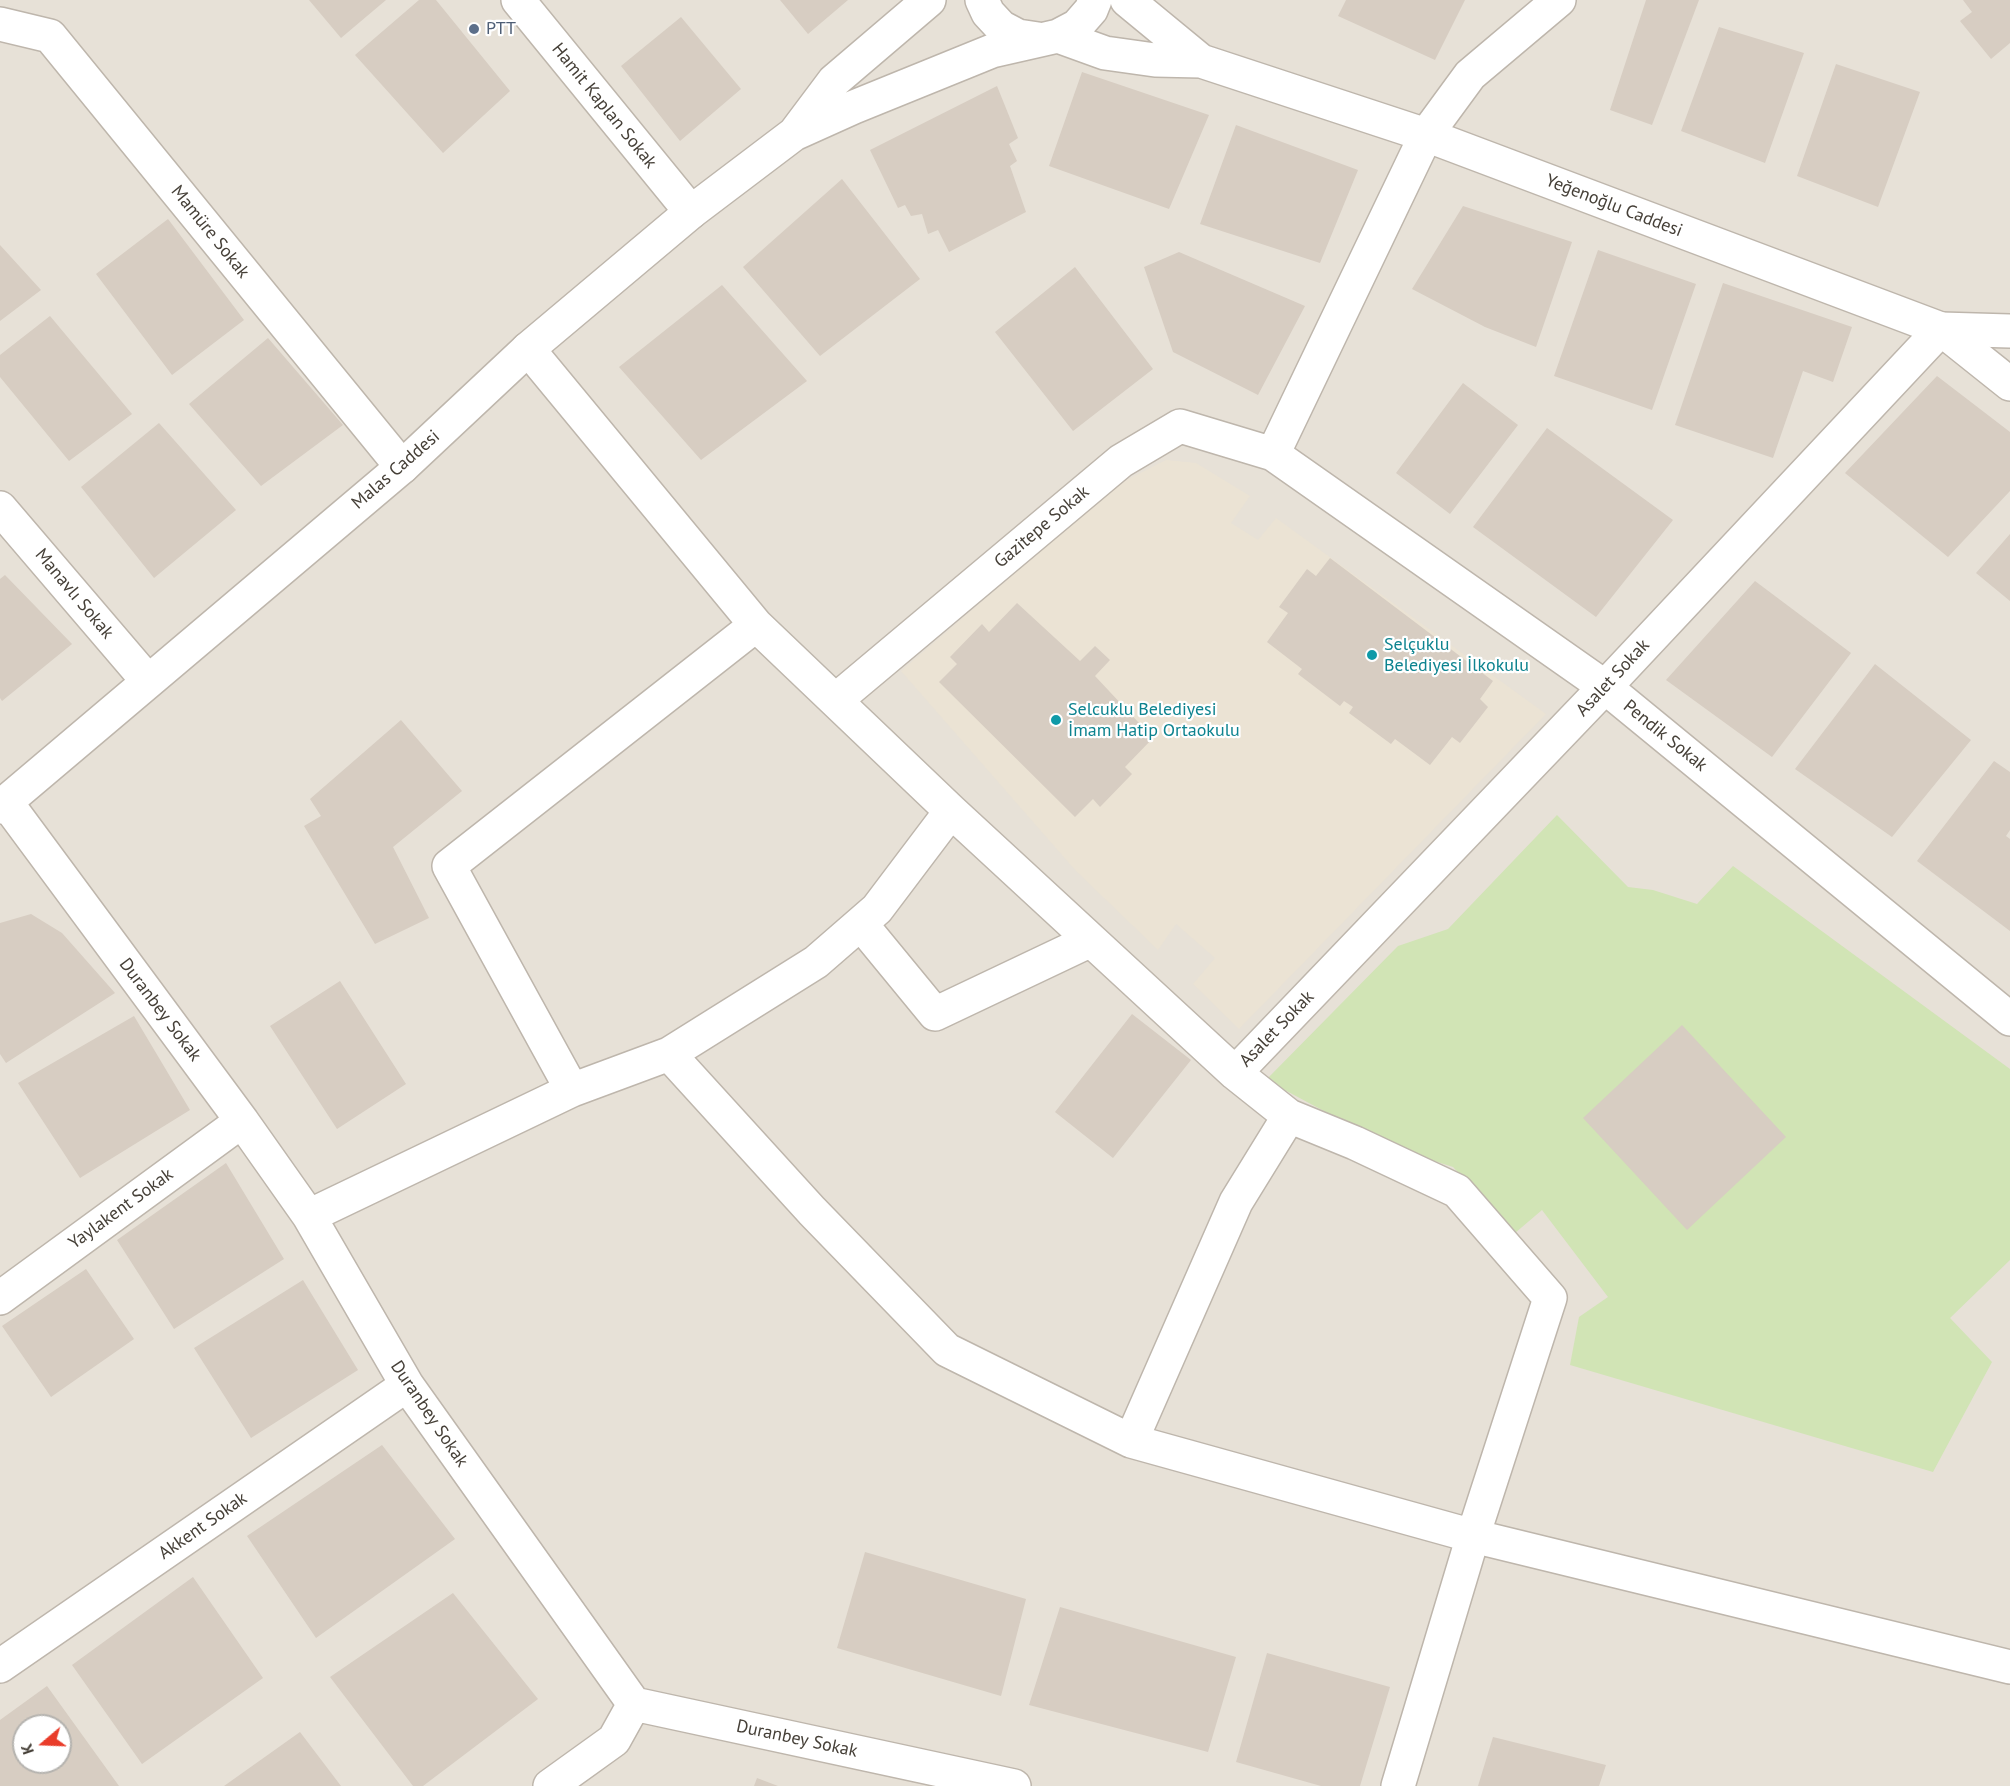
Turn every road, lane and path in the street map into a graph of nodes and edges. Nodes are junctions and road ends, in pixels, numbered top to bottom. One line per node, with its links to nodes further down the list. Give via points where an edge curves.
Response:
1 (518, 0): 14 (street, Hamit Kaplan Sokak)
2 (929, 0): 12 (street, via 834,81)
3 (982, 0): 9 (street, via 1001,27 1018,36)
4 (1095, 0): 9 (street, via 1077,26)
5 (1127, 0): 10 (street)
6 (1156, 0): 10 (street)
7 (1559, 0): 13 (street, via 1470,75)
8 (0, 24): 20 (street, Mamüre Sokak, via 50,36)
9 (1048, 37): 11 (street, via 1105,53); 12 (street, via 992,51)
10 (1173, 39): 11 (street)
11 (1201, 61): 13 (street, Yeğenoğlu Caddesi)
12 (794, 135): 14 (street, Malas Caddesi)
13 (1426, 135): 15 (street, Yeğenoğlu Caddesi); 19 (street)
14 (691, 212): 17 (street, Malas Caddesi)
15 (1941, 329): 16 (street); 18 (street, Yeğenoğlu Caddesi); 24 (street, Asalet Sokak)
16 (2010, 331)
17 (528, 348): 20 (street, Malas Caddesi); 22 (street)
18 (2010, 384)
19 (1273, 454): 24 (street, Pendik Sokak); 25 (street, Gazitepe Sokak, via 1180,426 1121,461)
20 (402, 467): 23 (street, Malas Caddesi)
21 (0, 508): 23 (street, Manavlı Sokak)
22 (756, 625): 25 (street); 33 (street, via 449,866)
23 (147, 680): 26 (street, Malas Caddesi)
24 (1605, 687): 30 (street, Pendik Sokak); 32 (street, Asalet Sokak)
25 (836, 700): 27 (street)
26 (3, 805): 35 (street, Duranbey Sokak)
27 (951, 810): 28 (street, via 877,909); 29 (street)
28 (861, 924): 29 (street, via 935,1014); 31 (street, via 816,963)
29 (1091, 939): 32 (street)
30 (2010, 1020)
31 (669, 1054): 33 (street); 39 (street, via 812,1211 947,1350)
32 (1235, 1073): 34 (street)
33 (572, 1090): 36 (street)
34 (1289, 1116): 39 (street, via 1236,1202); 40 (street, via 1457,1191 1550,1298)
35 (242, 1121): 36 (street, Duranbey Sokak); 37 (street, Yaylakent Sokak)
36 (309, 1216): 38 (street, Duranbey Sokak)
37 (0, 1299)
38 (407, 1385): 41 (street, Akkent Sokak); 43 (street, Duranbey Sokak)
39 (1131, 1441): 40 (street)
40 (1473, 1536): 42 (street); 46 (street)
41 (0, 1666)
42 (2010, 1667)
43 (634, 1704): 44 (street, via 614,1740); 45 (street, Duranbey Sokak)
44 (550, 1786)
45 (1012, 1786)
46 (1398, 1786)

